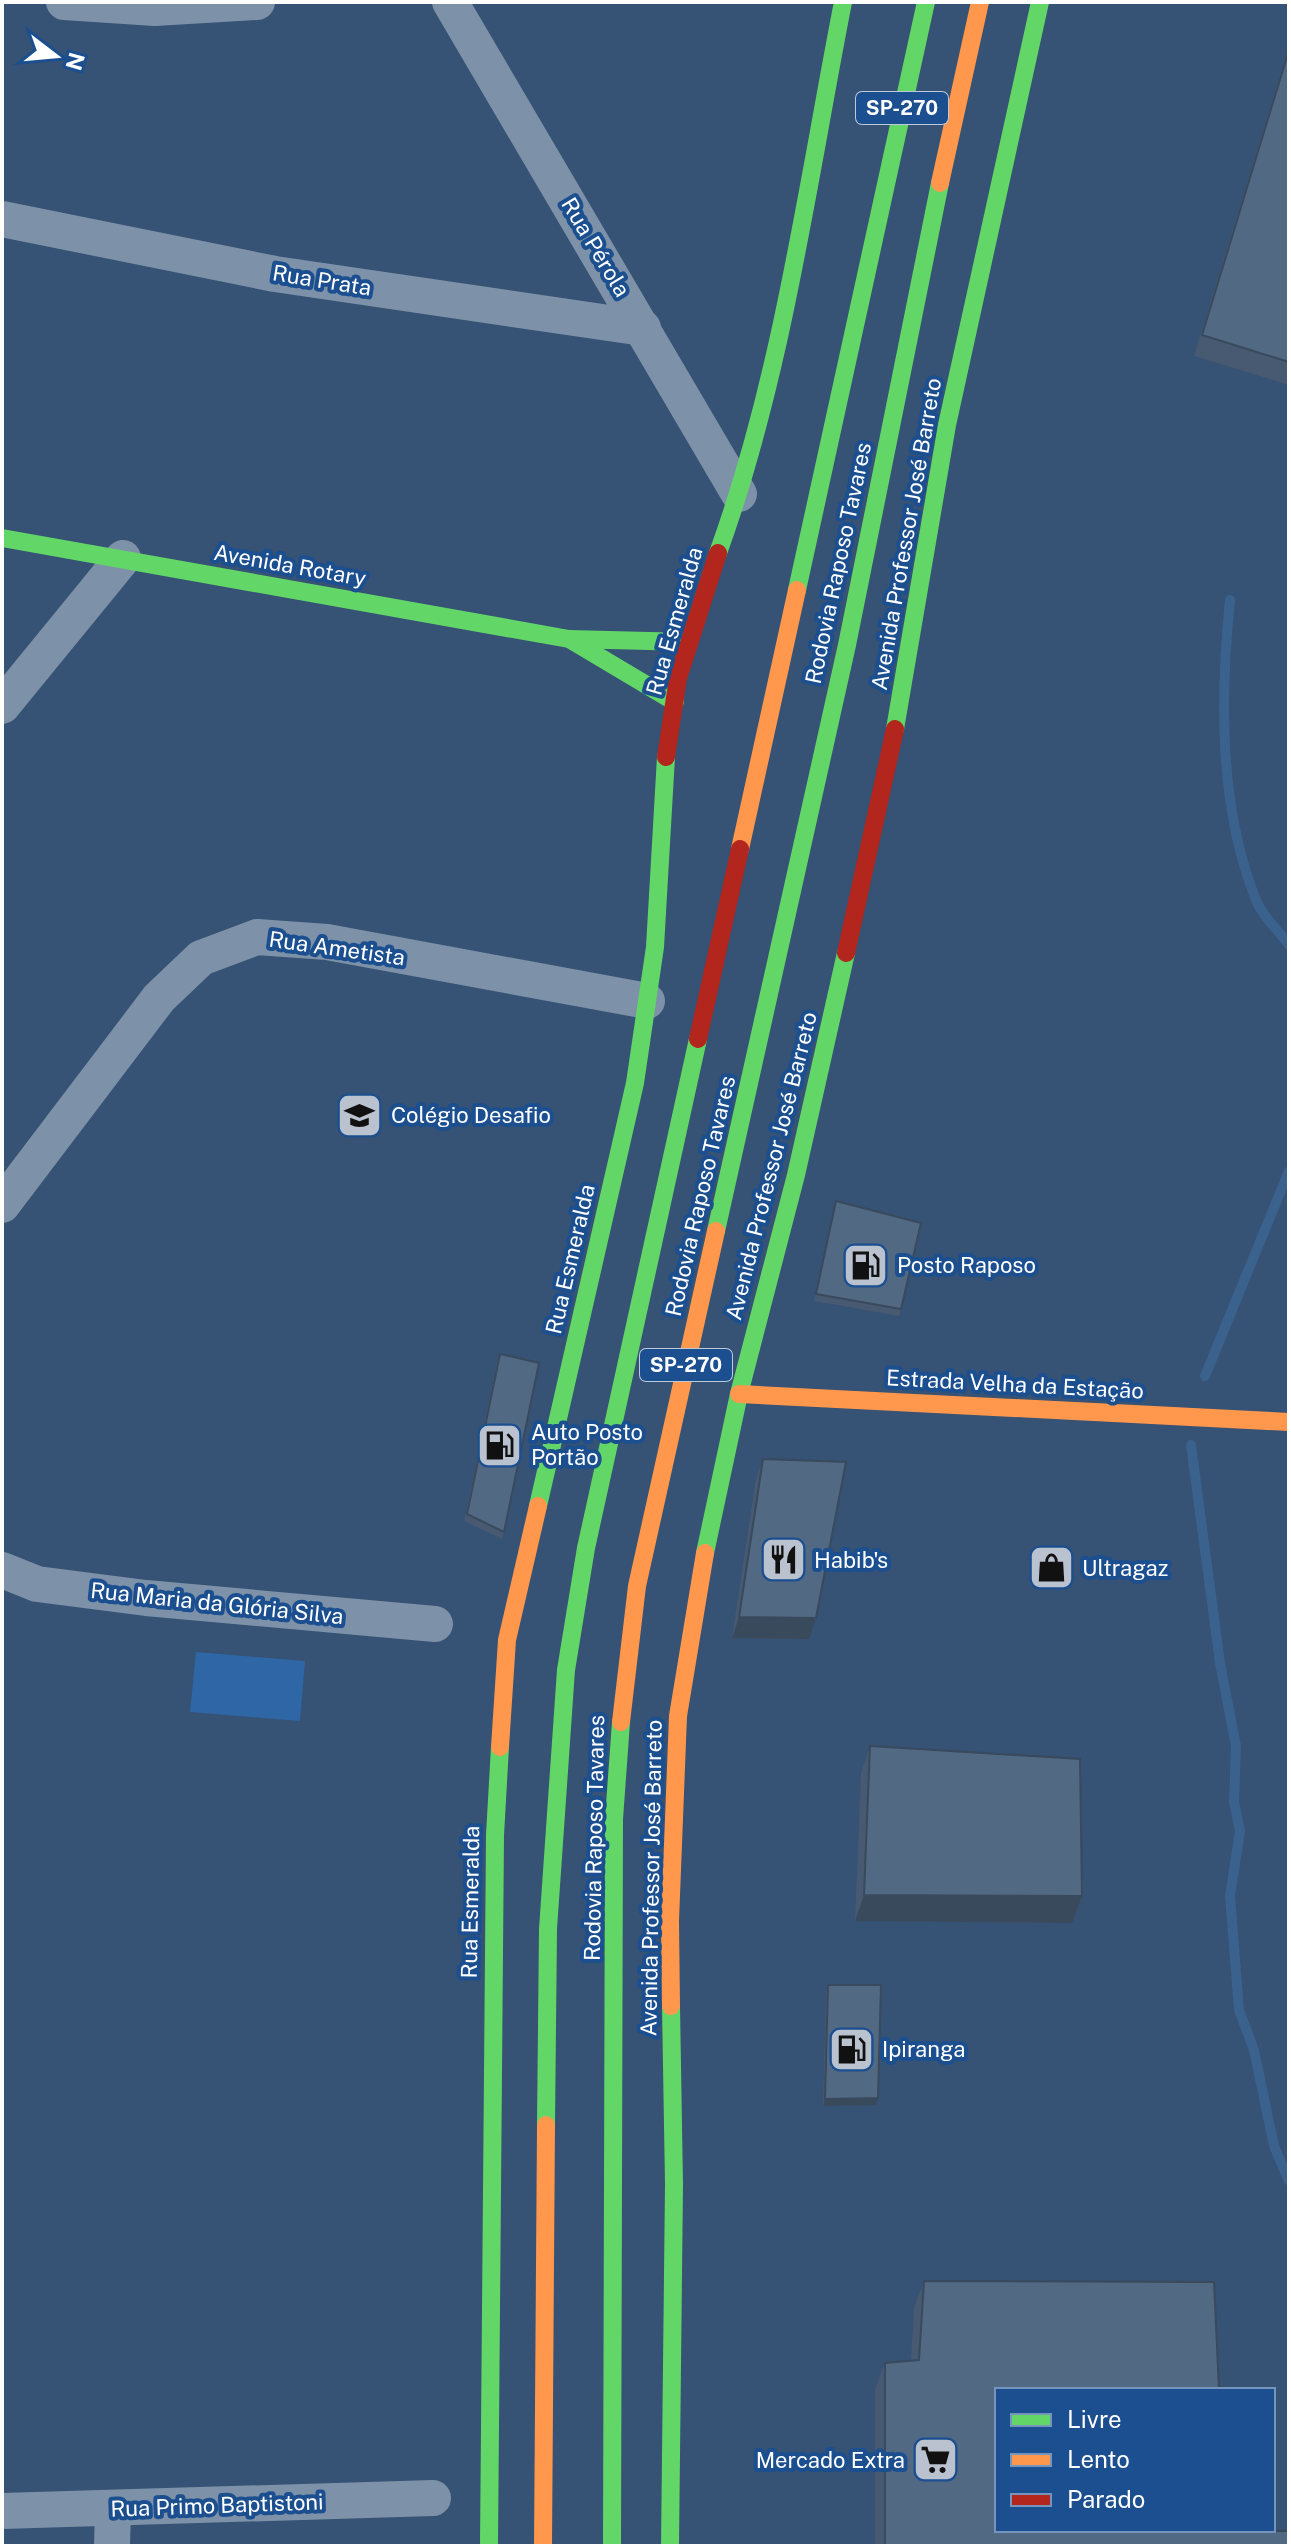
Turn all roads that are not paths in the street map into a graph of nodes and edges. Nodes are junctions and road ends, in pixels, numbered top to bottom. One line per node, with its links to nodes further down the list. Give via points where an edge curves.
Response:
1 (64, 2): 2 (street, via 155,8)
2 (257, 2)
3 (450, 2): 10 (street, Rua Pérola)
4 (843, 2): 11 (main road, Rua Esmeralda, via 766,398)
5 (926, 2): 31 (main road, Rodovia Raposo Tavares / SP-270, via 593,1517 566,1670 548,1929)
6 (980, 2): 8 (main road, SP-270)
7 (1040, 2): 22 (main road, Avenida Professor José Barreto, via 947,425 879,813 796,1175)
8 (935, 204): 18 (main road, via 934,280 910,420); 32 (main road, Rodovia Raposo Tavares / SP-270, via 847,645 637,1586 625,1664 614,1819)
9 (2, 219): 10 (street, Rua Prata, via 275,274)
10 (643, 328): 11 (street, Rua Pérola)
11 (739, 494): 15 (main road, Rua Esmeralda)
12 (2, 538): 13 (main road, Avenida Rotary)
13 (123, 558): 14 (main road, Avenida Rotary); 17 (street)
14 (569, 639): 15 (main road, Avenida Rotary); 16 (main road, Avenida Rotary)
15 (689, 642): 16 (main road, Rua Esmeralda)
16 (675, 702): 19 (main road, Rua Esmeralda, via 666,754)
17 (2, 706)
18 (828, 820)
19 (647, 1001): 20 (street, Rua Ametista, via 327,942 257,937 201,958 159,998); 30 (main road, Rua Esmeralda, via 635,1083 507,1640 494,1851)
20 (2, 1205)
21 (743, 1305): 22 (main road)
22 (739, 1394): 23 (main road, Estrada Velha da Estação); 33 (main road, Avenida Professor José Barreto, via 678,1716 670,1921)
23 (1289, 1422)
24 (2, 1570): 25 (street, Rua Maria da Glória Silva, via 37,1584 146,1598)
25 (435, 1624)
26 (433, 2498): 27 (street, Rua Primo Baptistoni)
27 (113, 2508): 28 (street, Rua Primo Baptistoni); 29 (street)
28 (2, 2511)
29 (112, 2546)
30 (489, 2546)
31 (543, 2546)
32 (612, 2546)
33 (670, 2546)

